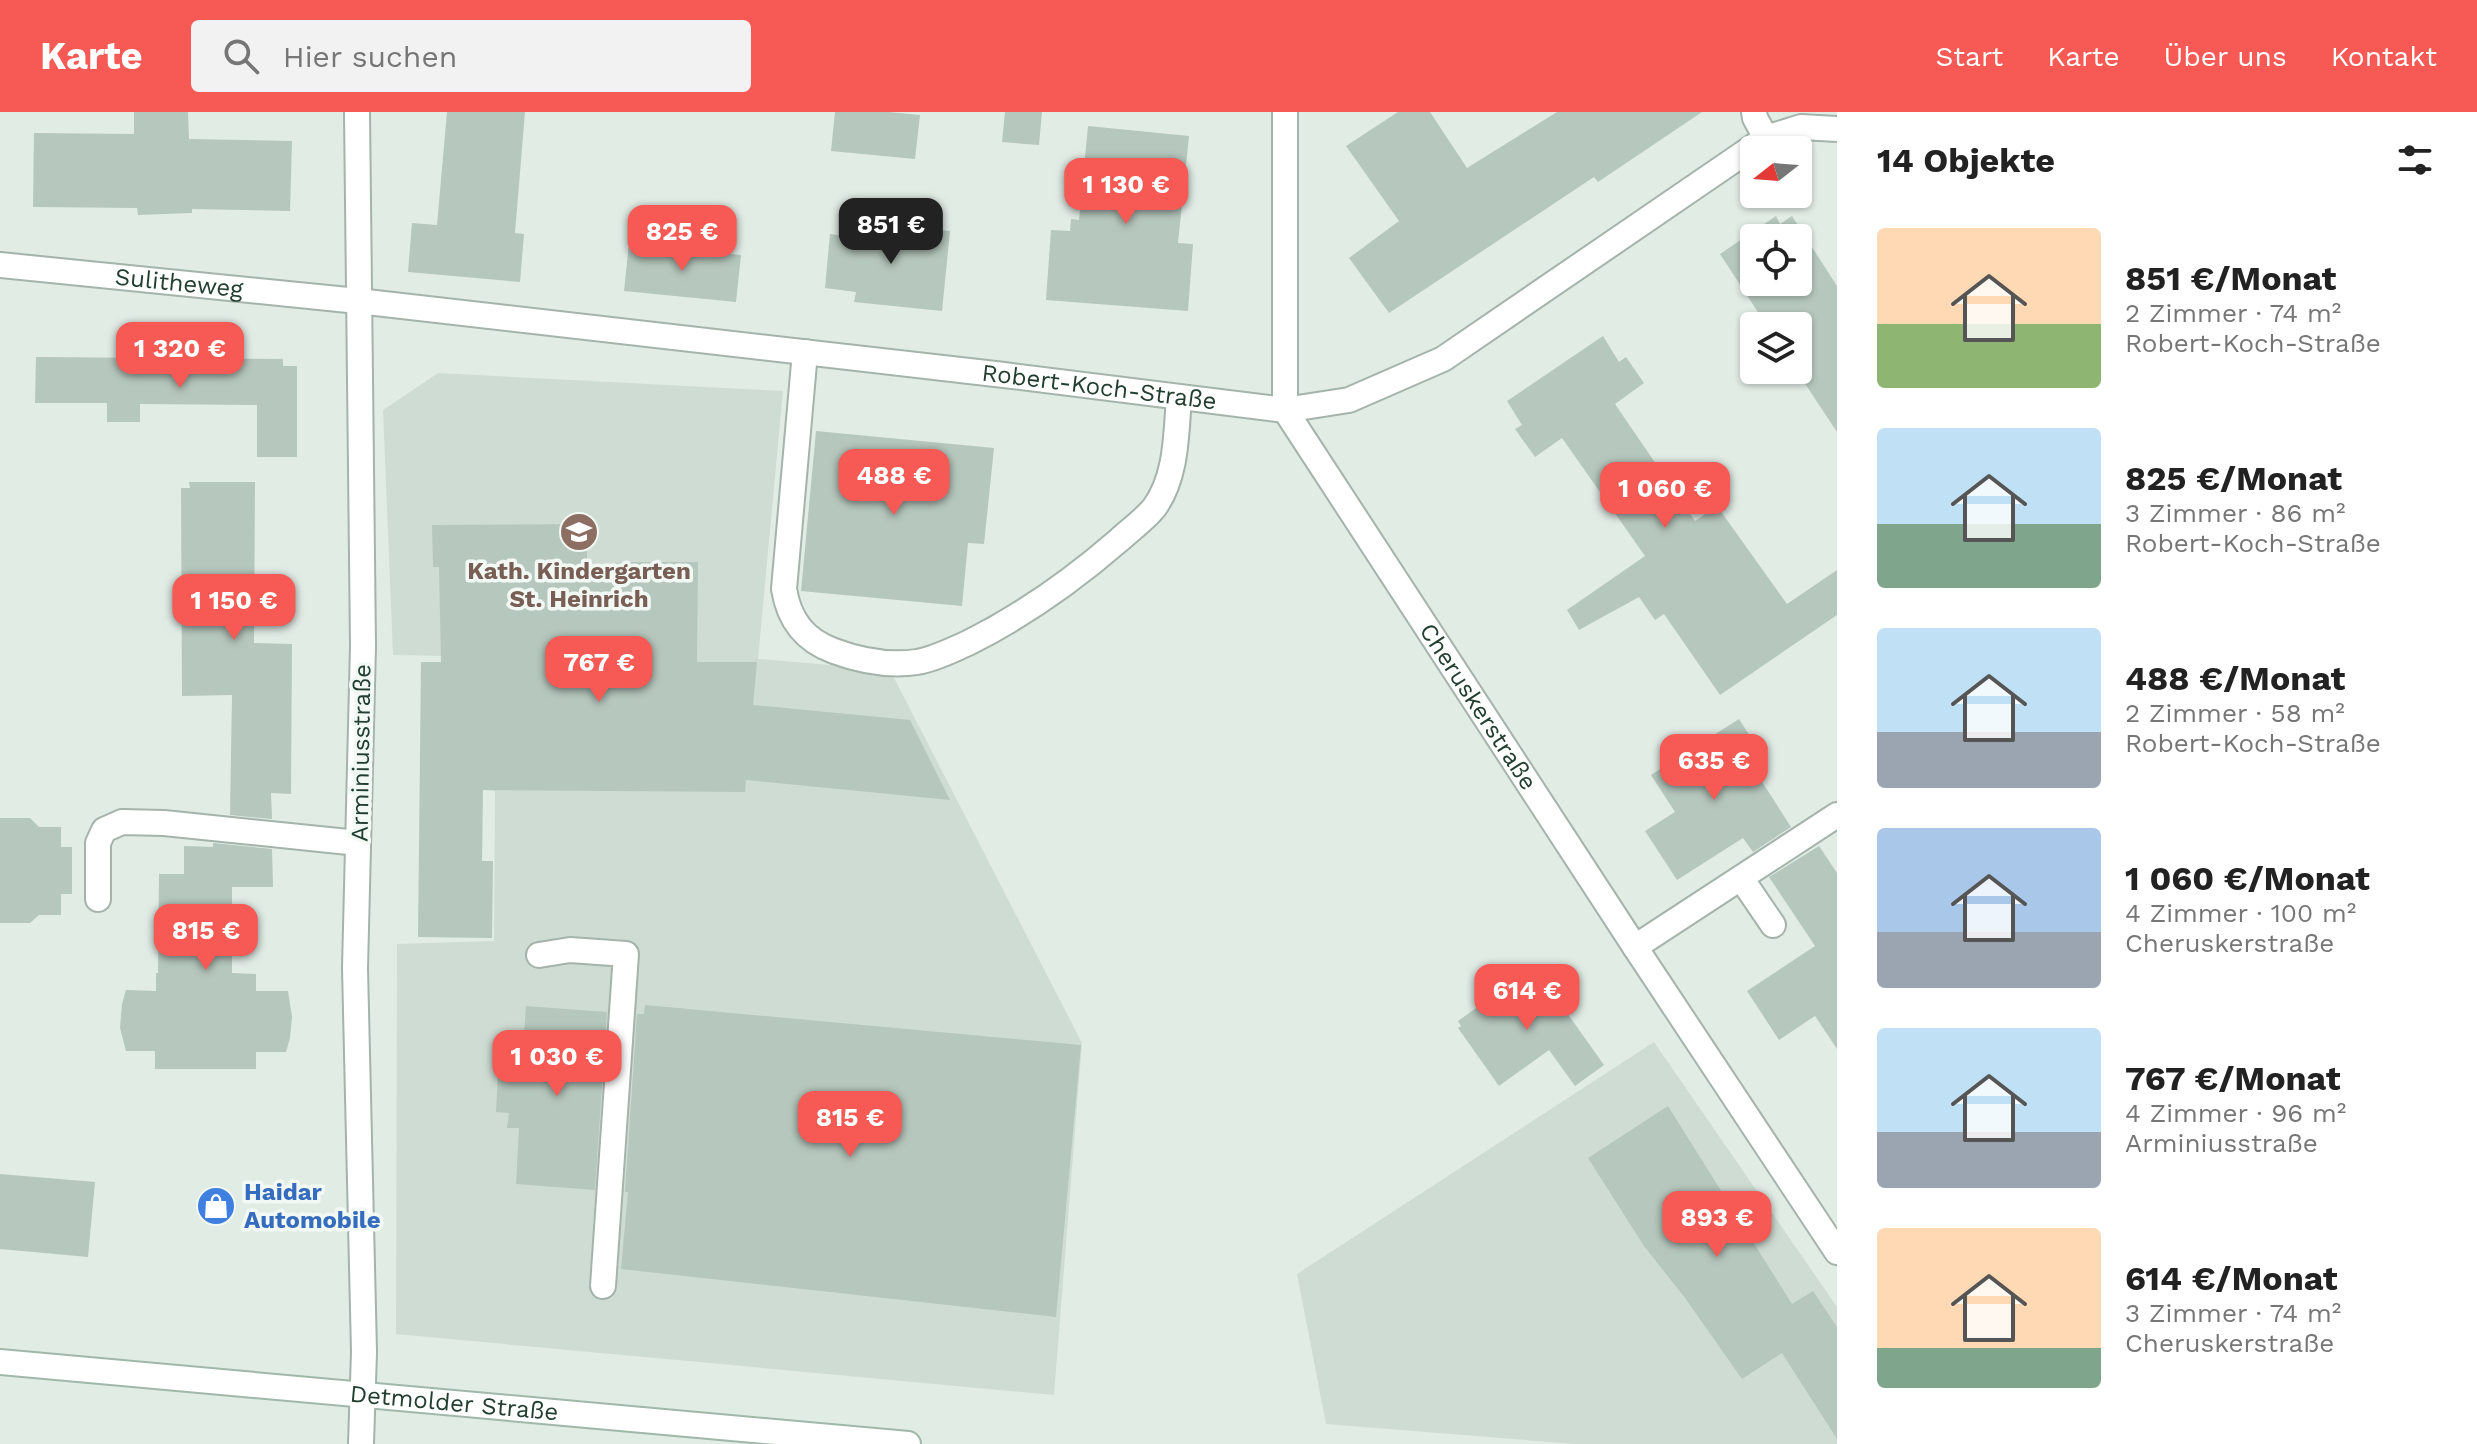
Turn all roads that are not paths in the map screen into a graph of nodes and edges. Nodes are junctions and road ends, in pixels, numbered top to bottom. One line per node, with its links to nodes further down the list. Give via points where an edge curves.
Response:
1 (357, 112): 9 (street, Arminiusstraße)
2 (1285, 112): 12 (street)
3 (1754, 112): 5 (street)
4 (1837, 129): 6 (street, Robert-Koch-Straße, via 1801,127)
5 (1765, 136)
6 (1772, 136)
7 (1740, 156): 12 (street, Robert-Koch-Straße, via 1443,359 1349,400)
8 (0, 265): 9 (street, Sulitheweg)
9 (358, 301): 10 (street, Robert-Koch-Straße); 14 (street, Arminiusstraße, via 363,646)
10 (805, 352): 11 (street, Robert-Koch-Straße); 11 (street, via 784,589 787,609 819,645 889,664 920,661 996,629 1137,525 1153,509 1171,473)
11 (1179, 397): 12 (street, Robert-Koch-Straße)
12 (1285, 410): 18 (street, Cheruskerstraße)
13 (1837, 815): 15 (street)
14 (358, 843): 16 (street, via 122,822 104,830 98,843); 23 (street, Arminiusstraße, via 355,968)
15 (1741, 878): 17 (street); 18 (street)
16 (98, 899)
17 (1773, 925)
18 (1635, 947): 20 (street, Cheruskerstraße)
19 (539, 955): 21 (street, via 570,950 626,954)
20 (1837, 1252)
21 (603, 1286)
22 (0, 1362): 23 (street, Detmolder Straße)
23 (363, 1395): 24 (street, Arminiusstraße); 25 (street, Detmolder Straße)
24 (361, 1444)
25 (908, 1444)

